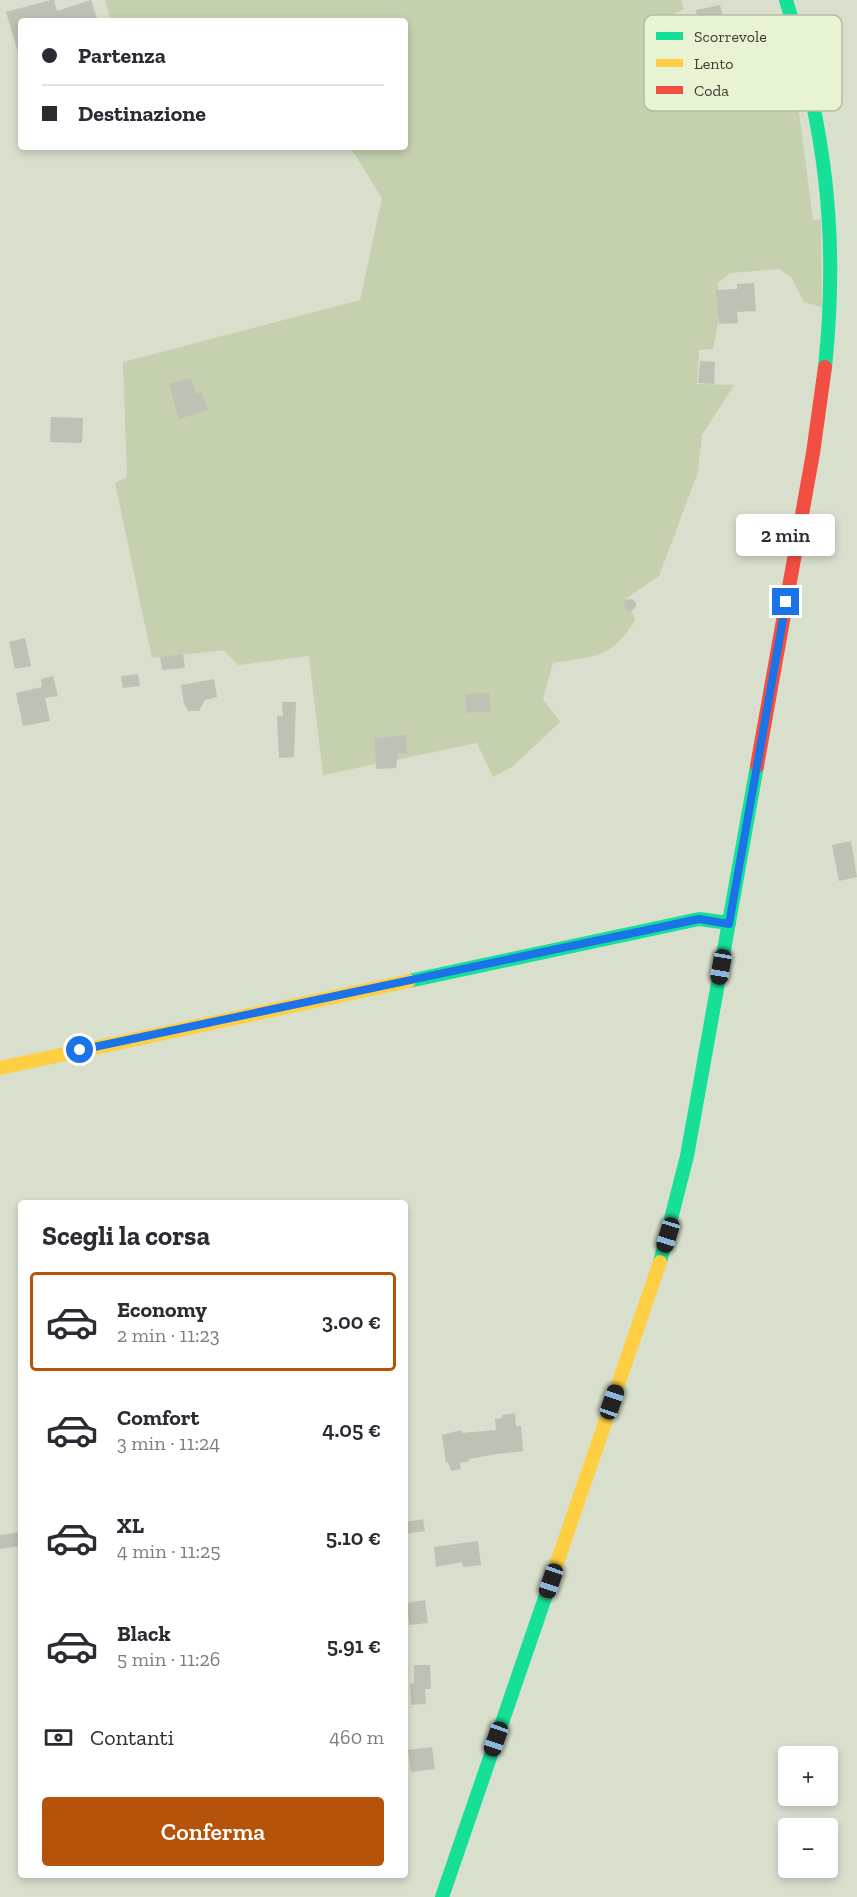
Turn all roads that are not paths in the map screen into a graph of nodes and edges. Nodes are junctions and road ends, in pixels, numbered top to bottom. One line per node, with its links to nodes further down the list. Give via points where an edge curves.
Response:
1 (786, 0): 2 (main road)
2 (791, 15)
3 (815, 111): 4 (main road, via 828,210 831,269 823,392)
4 (729, 924): 5 (main road, via 699,919); 6 (main road, via 673,1216 647,1303)
5 (0, 1068)
6 (442, 1897)

